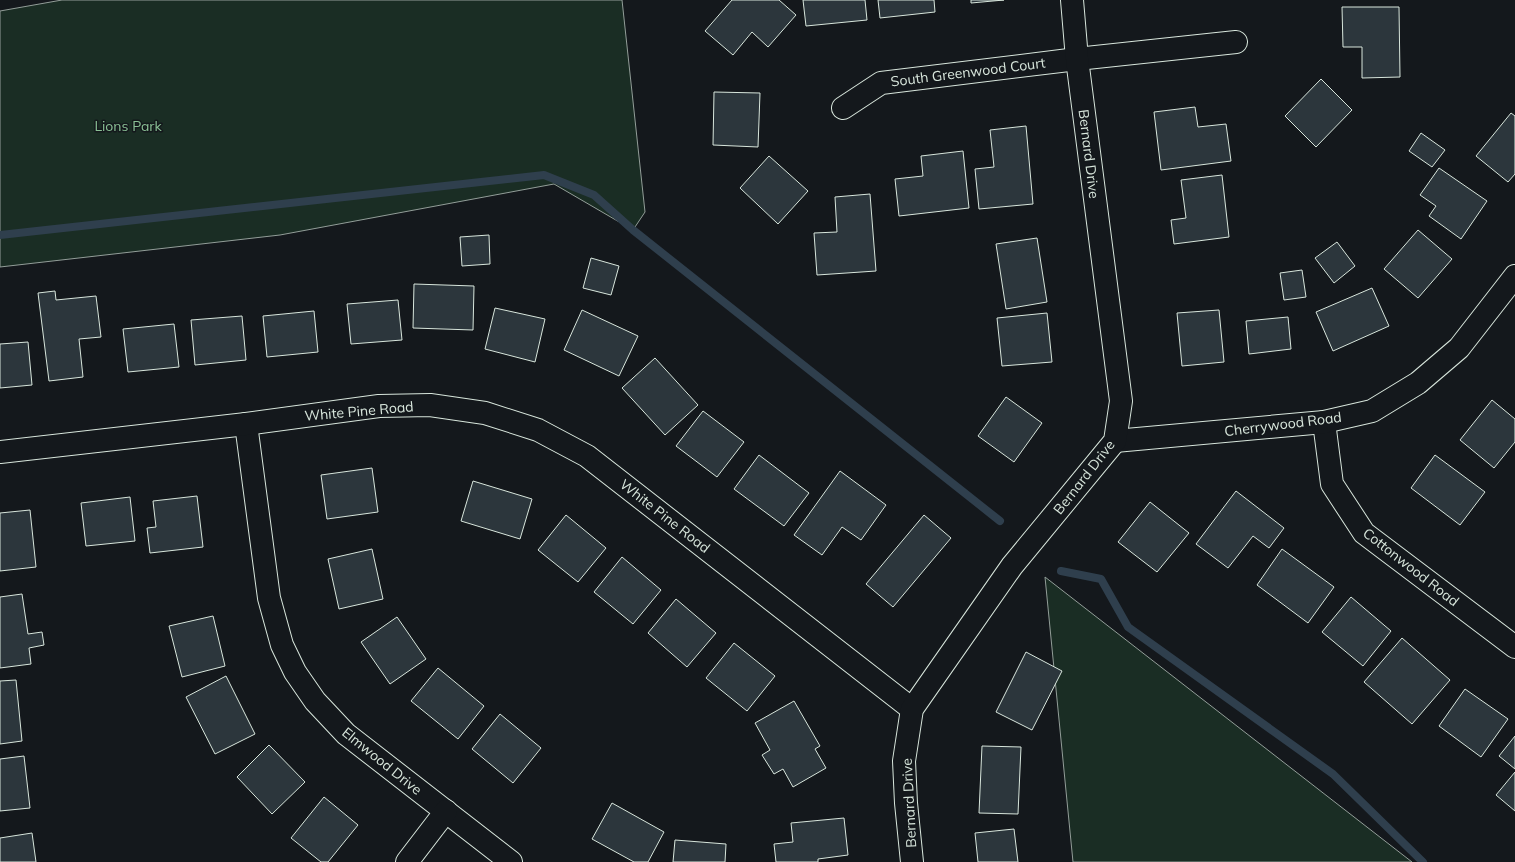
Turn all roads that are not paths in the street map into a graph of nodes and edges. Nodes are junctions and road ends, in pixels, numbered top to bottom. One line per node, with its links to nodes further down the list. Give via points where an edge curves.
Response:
1 (1072, 0): 3 (street, Bernard Drive)
2 (1236, 42): 3 (street, South Greenwood Court)
3 (1077, 59): 4 (street, South Greenwood Court, via 881,83); 8 (street, Bernard Drive, via 1121,401)
4 (843, 108)
5 (1515, 276): 6 (street, Cherrywood Road, via 1460,348 1418,383 1372,411)
6 (1324, 422): 8 (street, Cherrywood Road); 10 (street, Cottonwood Road, via 1332,484 1364,533)
7 (246, 424): 9 (street, White Pine Road); 11 (street, White Pine Road, via 379,406 430,405 485,413 538,430 587,456); 12 (street, Elmwood Drive, via 269,598 282,645 295,672 315,701 346,734)
8 (1115, 440): 11 (street, Bernard Drive, via 1012,566)
9 (0, 452)
10 (1515, 647)
11 (912, 710): 15 (street, Bernard Drive, via 904,761)
12 (446, 811): 13 (street); 14 (street, Elmwood Drive)
13 (407, 862)
14 (511, 862)
15 (912, 862)

